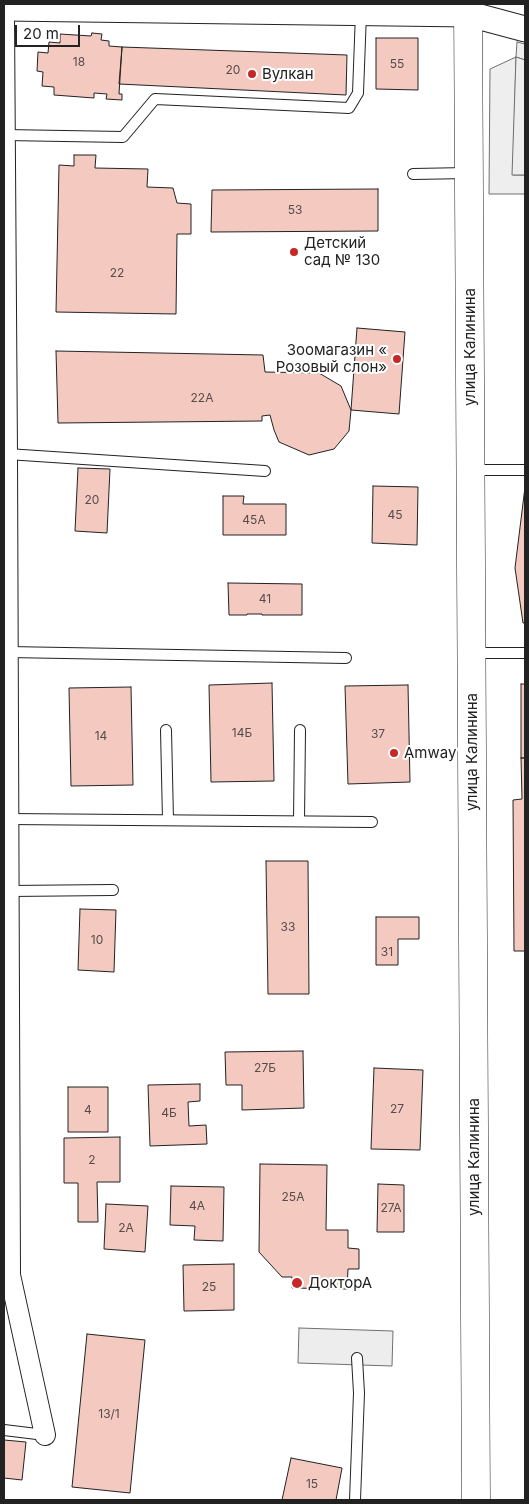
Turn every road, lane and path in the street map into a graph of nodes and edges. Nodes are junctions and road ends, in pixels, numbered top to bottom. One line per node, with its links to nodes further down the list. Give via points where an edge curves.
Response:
1 (4, 8): 3 (street)
2 (469, 9): 3 (street); 5 (street); 7 (main road, улица Калинина)
3 (361, 13): 6 (lane, via 358,93 349,108 155,100 123,137)
4 (4, 18): 6 (street)
5 (525, 29)
6 (5, 135): 9 (street)
7 (470, 173): 8 (lane); 10 (main road, улица Калинина)
8 (414, 174)
9 (7, 454): 12 (lane); 13 (street)
10 (471, 470): 11 (lane); 14 (main road, улица Калинина)
11 (525, 470)
12 (265, 471)
13 (8, 652): 16 (lane); 19 (street)
14 (471, 653): 15 (lane); 31 (main road, улица Калинина)
15 (525, 653)
16 (346, 658)
17 (166, 730): 20 (lane)
18 (300, 730): 21 (lane)
19 (8, 819): 20 (lane); 23 (street)
20 (168, 820): 21 (lane)
21 (299, 821): 22 (lane)
22 (372, 822)
23 (6, 851): 25 (street)
24 (113, 890): 25 (lane)
25 (9, 891): 26 (street)
26 (7, 1241): 29 (street, via 10,1276)
27 (357, 1358): 30 (lane, via 359,1393)
28 (4, 1430): 29 (lane)
29 (45, 1435)
30 (354, 1500)
31 (476, 1500)

